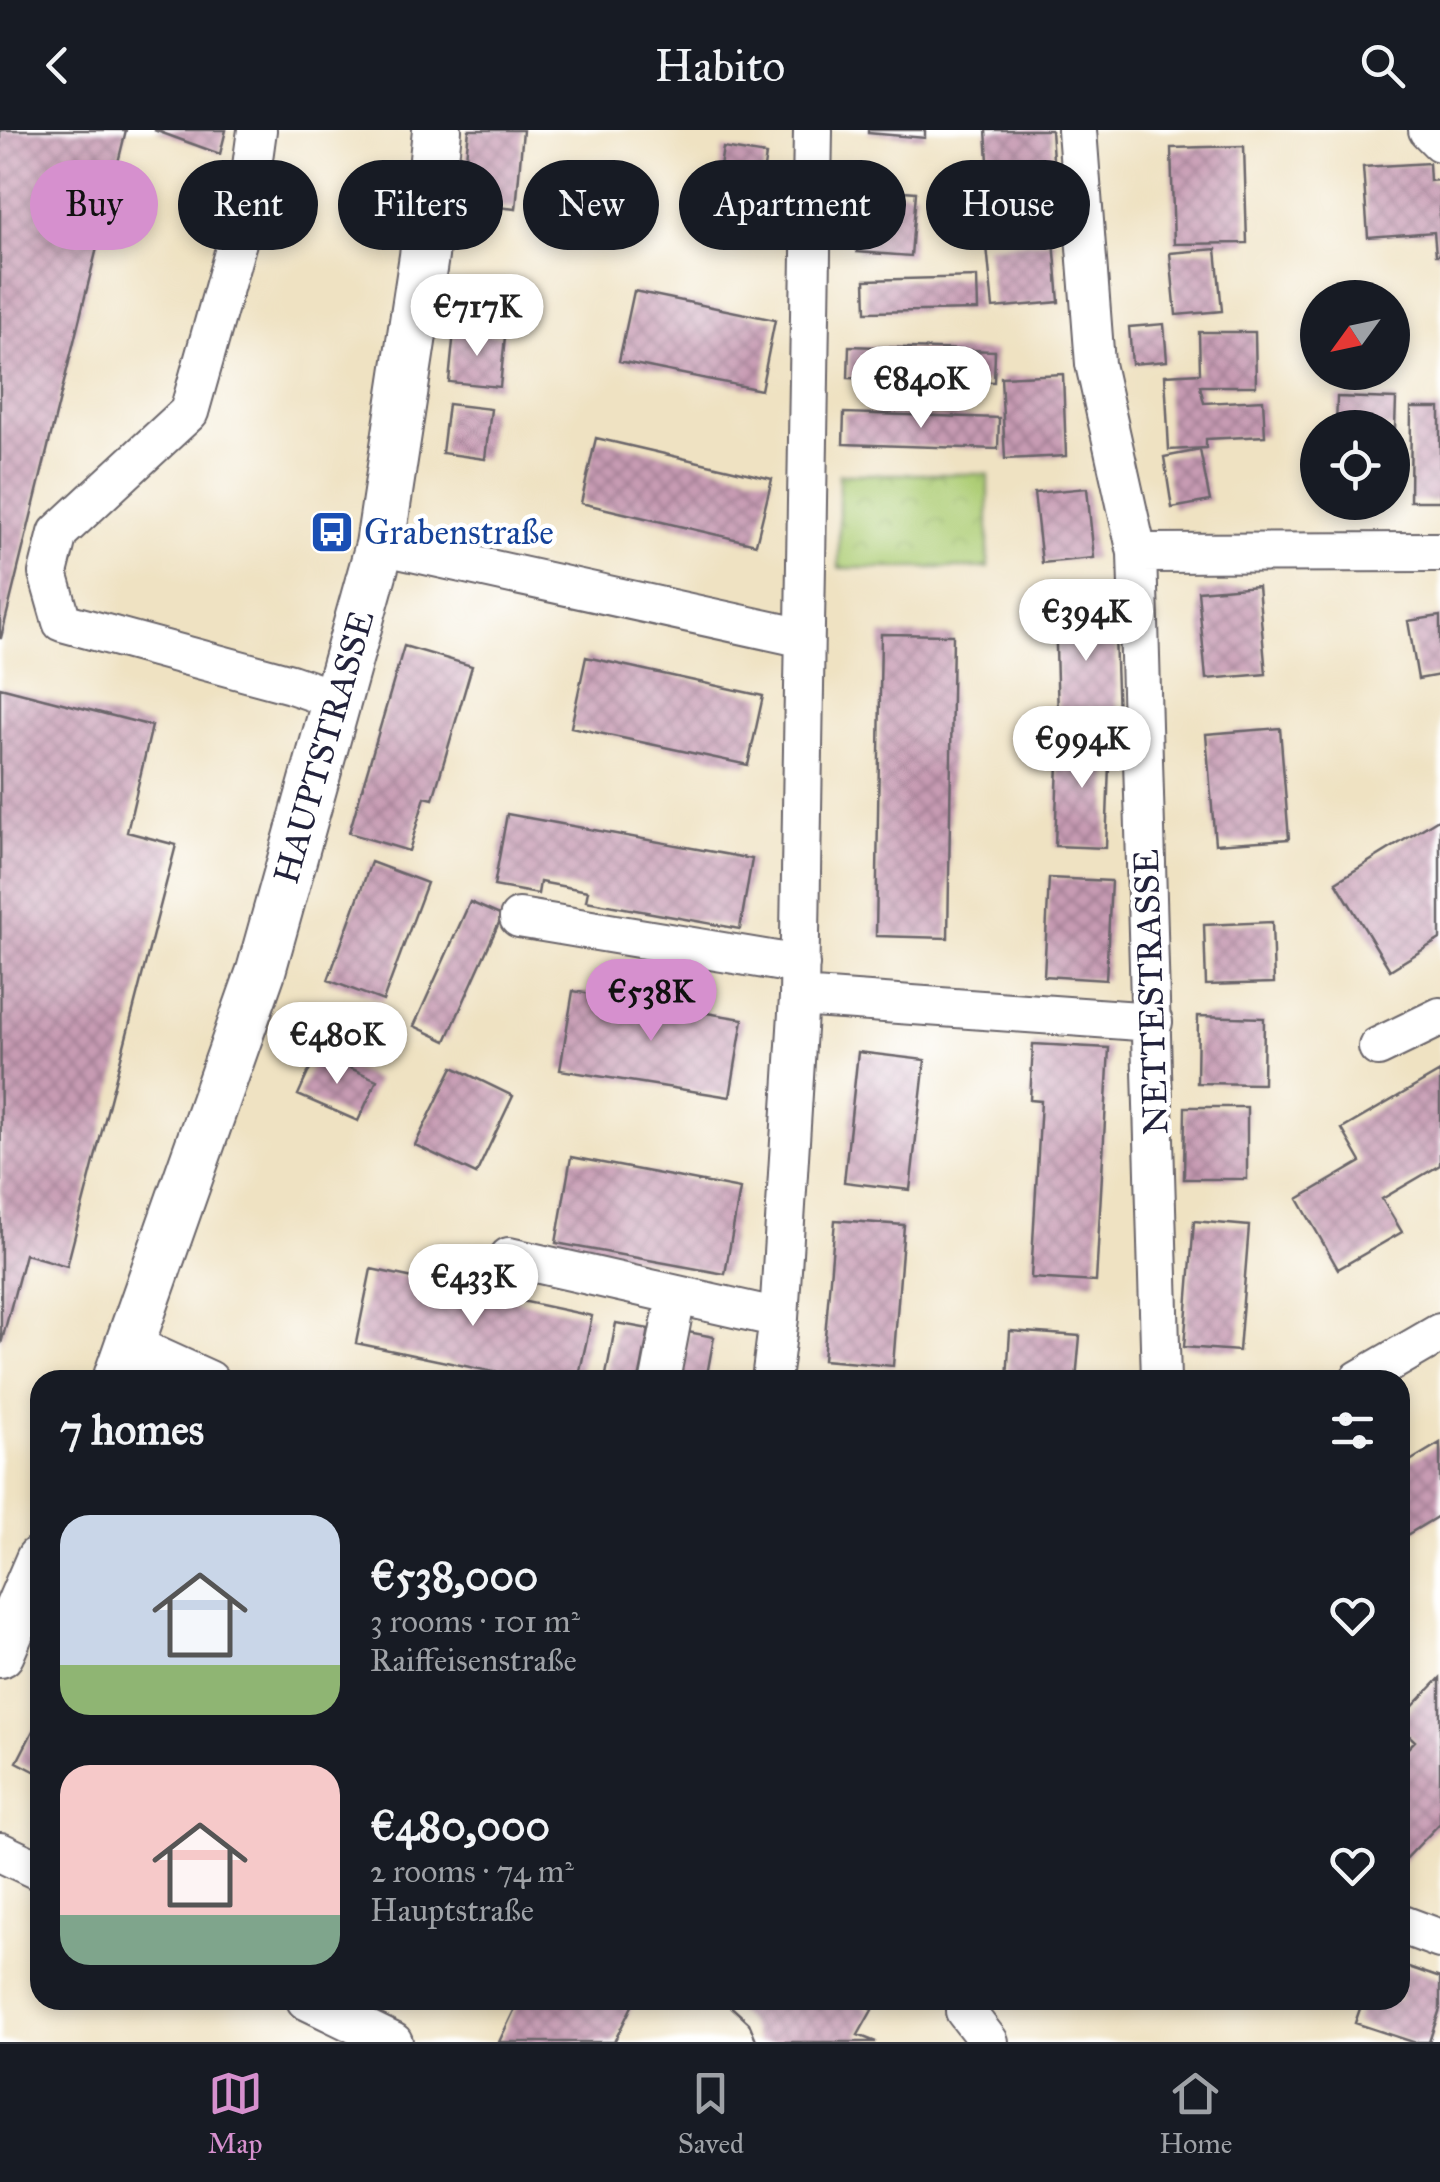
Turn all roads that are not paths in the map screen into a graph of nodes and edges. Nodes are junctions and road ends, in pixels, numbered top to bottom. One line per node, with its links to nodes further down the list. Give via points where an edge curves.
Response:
1 (258, 130): 11 (street, via 246,210 189,412 58,532 48,573 62,622)
2 (437, 130): 7 (main road, HAUPTSTRASSE)
3 (813, 130): 10 (street)
4 (1077, 130): 9 (street, NETTESTRASSE, via 1095,364)
5 (1428, 130): 6 (street)
6 (1440, 142)
7 (380, 544): 10 (street); 11 (main road, HAUPTSTRASSE)
8 (1440, 552): 9 (street)
9 (1137, 553): 15 (street, NETTESTRASSE)
10 (804, 638): 13 (street)
11 (337, 700): 21 (main road, HAUPTSTRASSE, via 261,971)
12 (519, 918): 13 (street)
13 (799, 981): 15 (street); 19 (street)
14 (1440, 1017): 16 (street)
15 (1153, 1022): 25 (street, NETTESTRASSE)
16 (1378, 1047)
17 (509, 1257): 18 (street)
18 (676, 1297): 19 (street); 23 (street)
19 (779, 1318): 24 (street)
20 (1440, 1333): 26 (street)
21 (124, 1362): 22 (street, HAUPTSTRASSE)
22 (162, 1370)
23 (662, 1370)
24 (772, 1370)
25 (1160, 1370)
26 (1376, 1370)
27 (30, 1584): 28 (main road)
28 (0, 1654)
29 (0, 1852): 30 (street)
30 (30, 1866)
31 (1410, 1928): 32 (street)
32 (1440, 1938)
33 (326, 2010): 35 (street)
34 (965, 2010): 36 (street)
35 (392, 2042)
36 (989, 2042)

